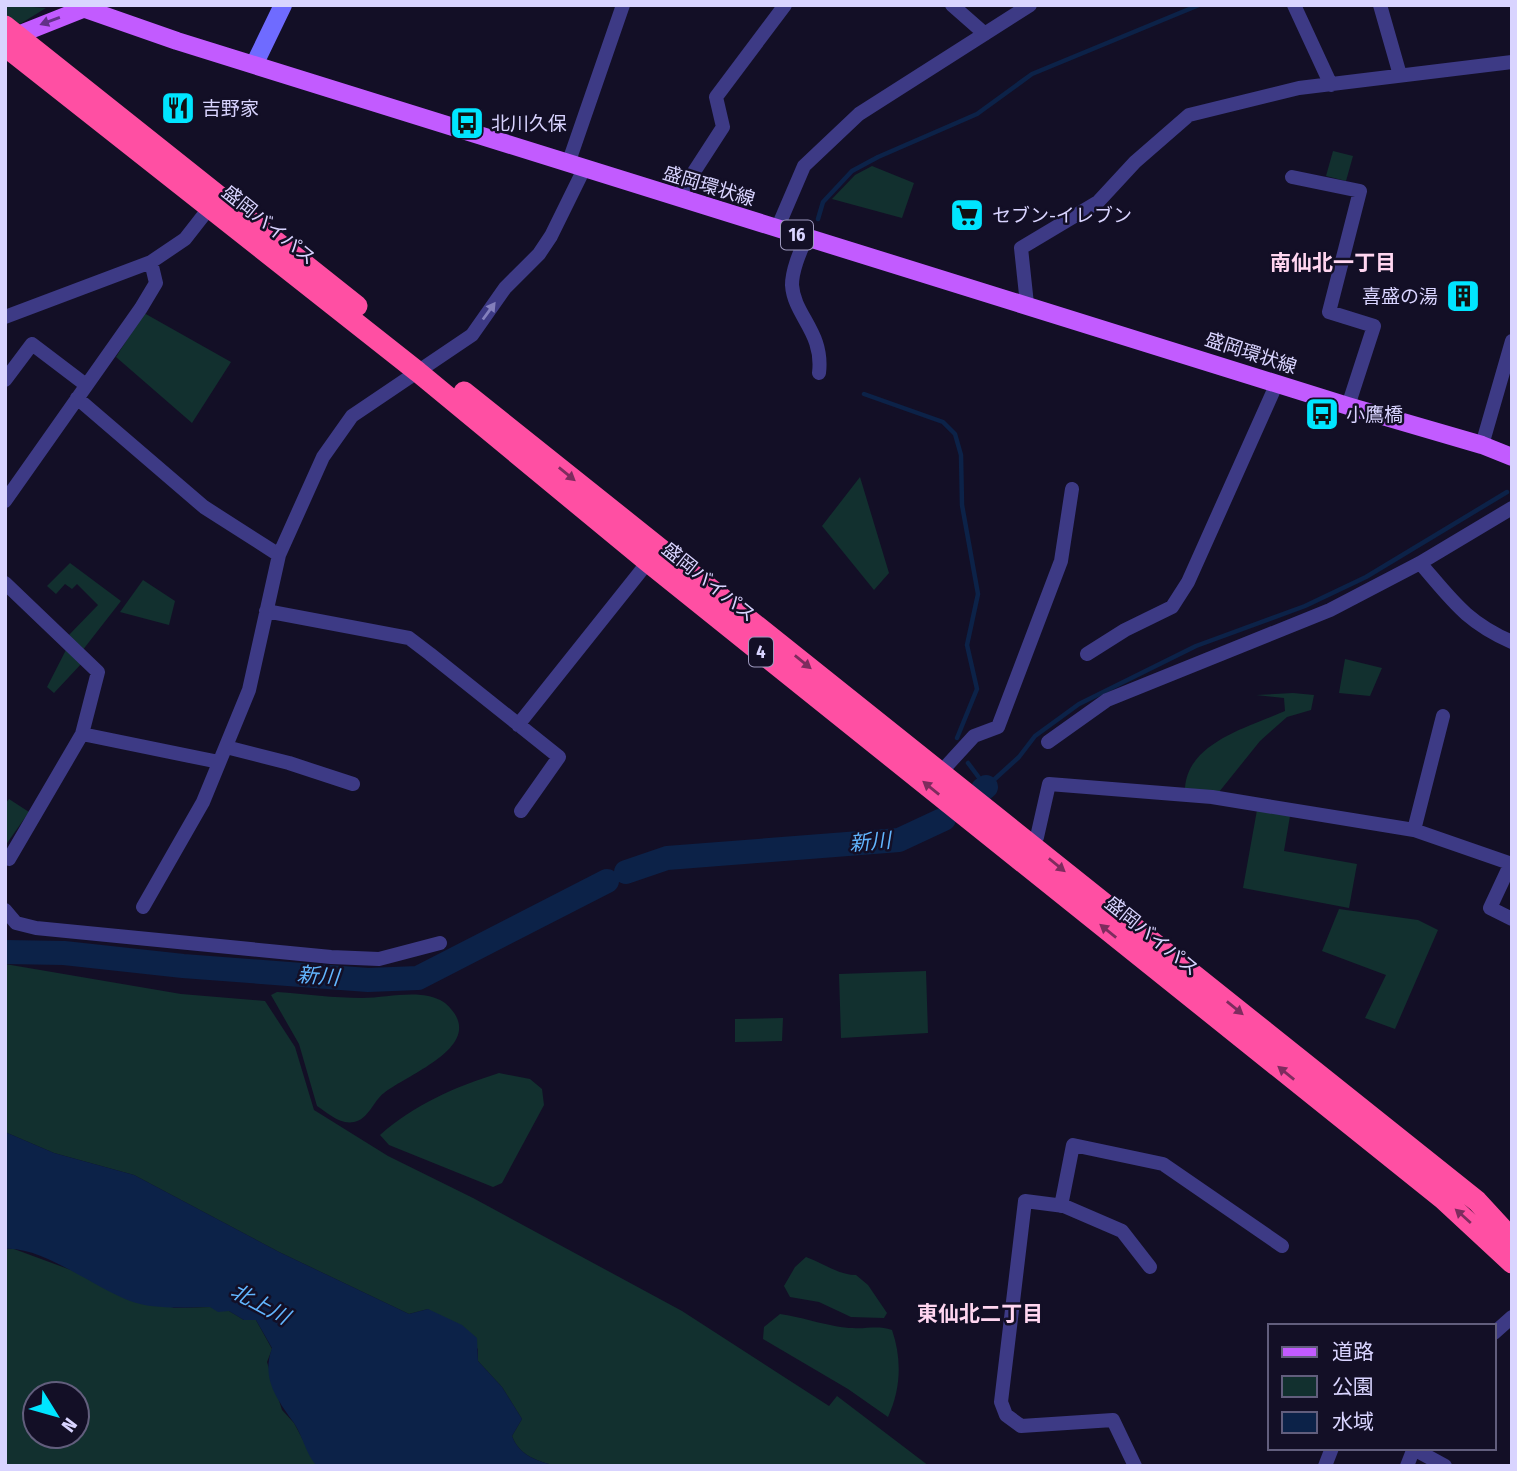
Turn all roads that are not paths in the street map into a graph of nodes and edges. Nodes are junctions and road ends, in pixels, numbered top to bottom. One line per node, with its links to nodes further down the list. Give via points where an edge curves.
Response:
1 (283, 5): 12 (street)
2 (623, 5): 15 (street)
3 (785, 5): 17 (street, via 716,97 723,127)
4 (952, 5): 9 (street)
5 (1030, 5): 9 (street)
6 (1294, 5): 14 (street)
7 (1380, 5): 13 (street)
8 (78, 7): 10 (main road, 盛岡環状線 / 16, one-way to 10); 12 (main road, 盛岡環状線 / 16)
9 (985, 34): 19 (street, via 859,114 804,166)
10 (8, 36): 18 (highway, 盛岡バイパス / 4); 25 (highway, 盛岡バイパス / 4)
11 (1512, 62): 13 (street)
12 (255, 63): 15 (main road, 盛岡環状線 / 16)
13 (1400, 75): 14 (street)
14 (1331, 85): 22 (street, via 1299,88 1188,115 1098,202 1021,248)
15 (577, 171): 17 (main road, 盛岡環状線 / 16); 25 (street, one-way to 15, via 472,335 505,288 539,254)
16 (1292, 177): 32 (street, via 1360,191 1329,312 1374,326)
17 (677, 198): 19 (main road, 盛岡環状線 / 16)
18 (210, 208): 21 (street, via 185,239); 25 (highway, 盛岡バイパス / 4)
19 (777, 229): 20 (main road, 盛岡環状線 / 16)
20 (806, 238): 22 (main road, 盛岡環状線 / 16); 27 (street, via 792,284 821,358)
21 (151, 261): 23 (street); 30 (street, via 156,283)
22 (1027, 304): 29 (main road, 盛岡環状線 / 16)
23 (6, 316)
24 (1512, 341): 26 (street)
25 (429, 365): 38 (street, via 352,415 323,457); 39 (highway, 盛岡バイパス / 4); 51 (highway, 盛岡バイパス / 4, one-way to 51)
26 (1507, 368): 33 (street)
27 (819, 373)
28 (5, 380): 30 (street, via 32,344)
29 (1277, 383): 32 (main road, 盛岡環状線 / 16); 44 (street, via 1188,582 1172,607)
30 (86, 385): 31 (street)
31 (77, 398): 36 (street); 38 (street, via 204,507)
32 (1348, 406): 33 (main road, 盛岡環状線 / 16)
33 (1482, 445): 34 (main road, 盛岡環状線 / 16)
34 (1512, 457)
35 (1072, 489): 51 (street, via 1061,561 998,727 974,736)
36 (6, 500)
37 (1512, 508): 40 (street)
38 (279, 555): 42 (street)
39 (648, 562): 46 (street); 66 (highway, 盛岡バイパス / 4, one-way to 39, via 1463,1215)
40 (1420, 563): 43 (street, via 1461,611 1482,629); 48 (street, via 1330,610 1107,700)
41 (5, 583): 47 (street, via 98,672)
42 (266, 611): 46 (street, via 408,638); 49 (street, via 249,690)
43 (1512, 642)
44 (1087, 654)
45 (1443, 716): 54 (street)
46 (518, 725): 53 (street, via 559,757)
47 (82, 734): 50 (street); 56 (street)
48 (1048, 742)
49 (226, 747): 50 (street); 52 (street)
50 (219, 762): 59 (street, via 203,802)
51 (941, 772): 55 (highway, 盛岡バイパス / 4)
52 (352, 784)
53 (521, 811)
54 (1414, 830): 55 (street, via 1212,797 1049,785 1037,838); 57 (street)
55 (1031, 845): 64 (highway, 盛岡バイパス / 4, one-way to 64, via 1477,1201)
56 (7, 858): 58 (street)
57 (1512, 864): 61 (street, via 1490,908)
58 (5, 874)
59 (143, 907)
60 (5, 910): 62 (street, via 16,923 36,928 331,957 379,959)
61 (1512, 919)
62 (440, 943)
63 (1061, 1206): 65 (street, via 1073,1145 1163,1164); 67 (street, via 1122,1231); 71 (street, via 1025,1200 1001,1402 1006,1415 1021,1426 1113,1420)
64 (1512, 1239)
65 (1282, 1246)
66 (1512, 1263)
67 (1150, 1267)
68 (1512, 1317): 69 (street)
69 (1496, 1331)
70 (1415, 1450): 72 (street)
71 (1135, 1466)
72 (1445, 1466)

